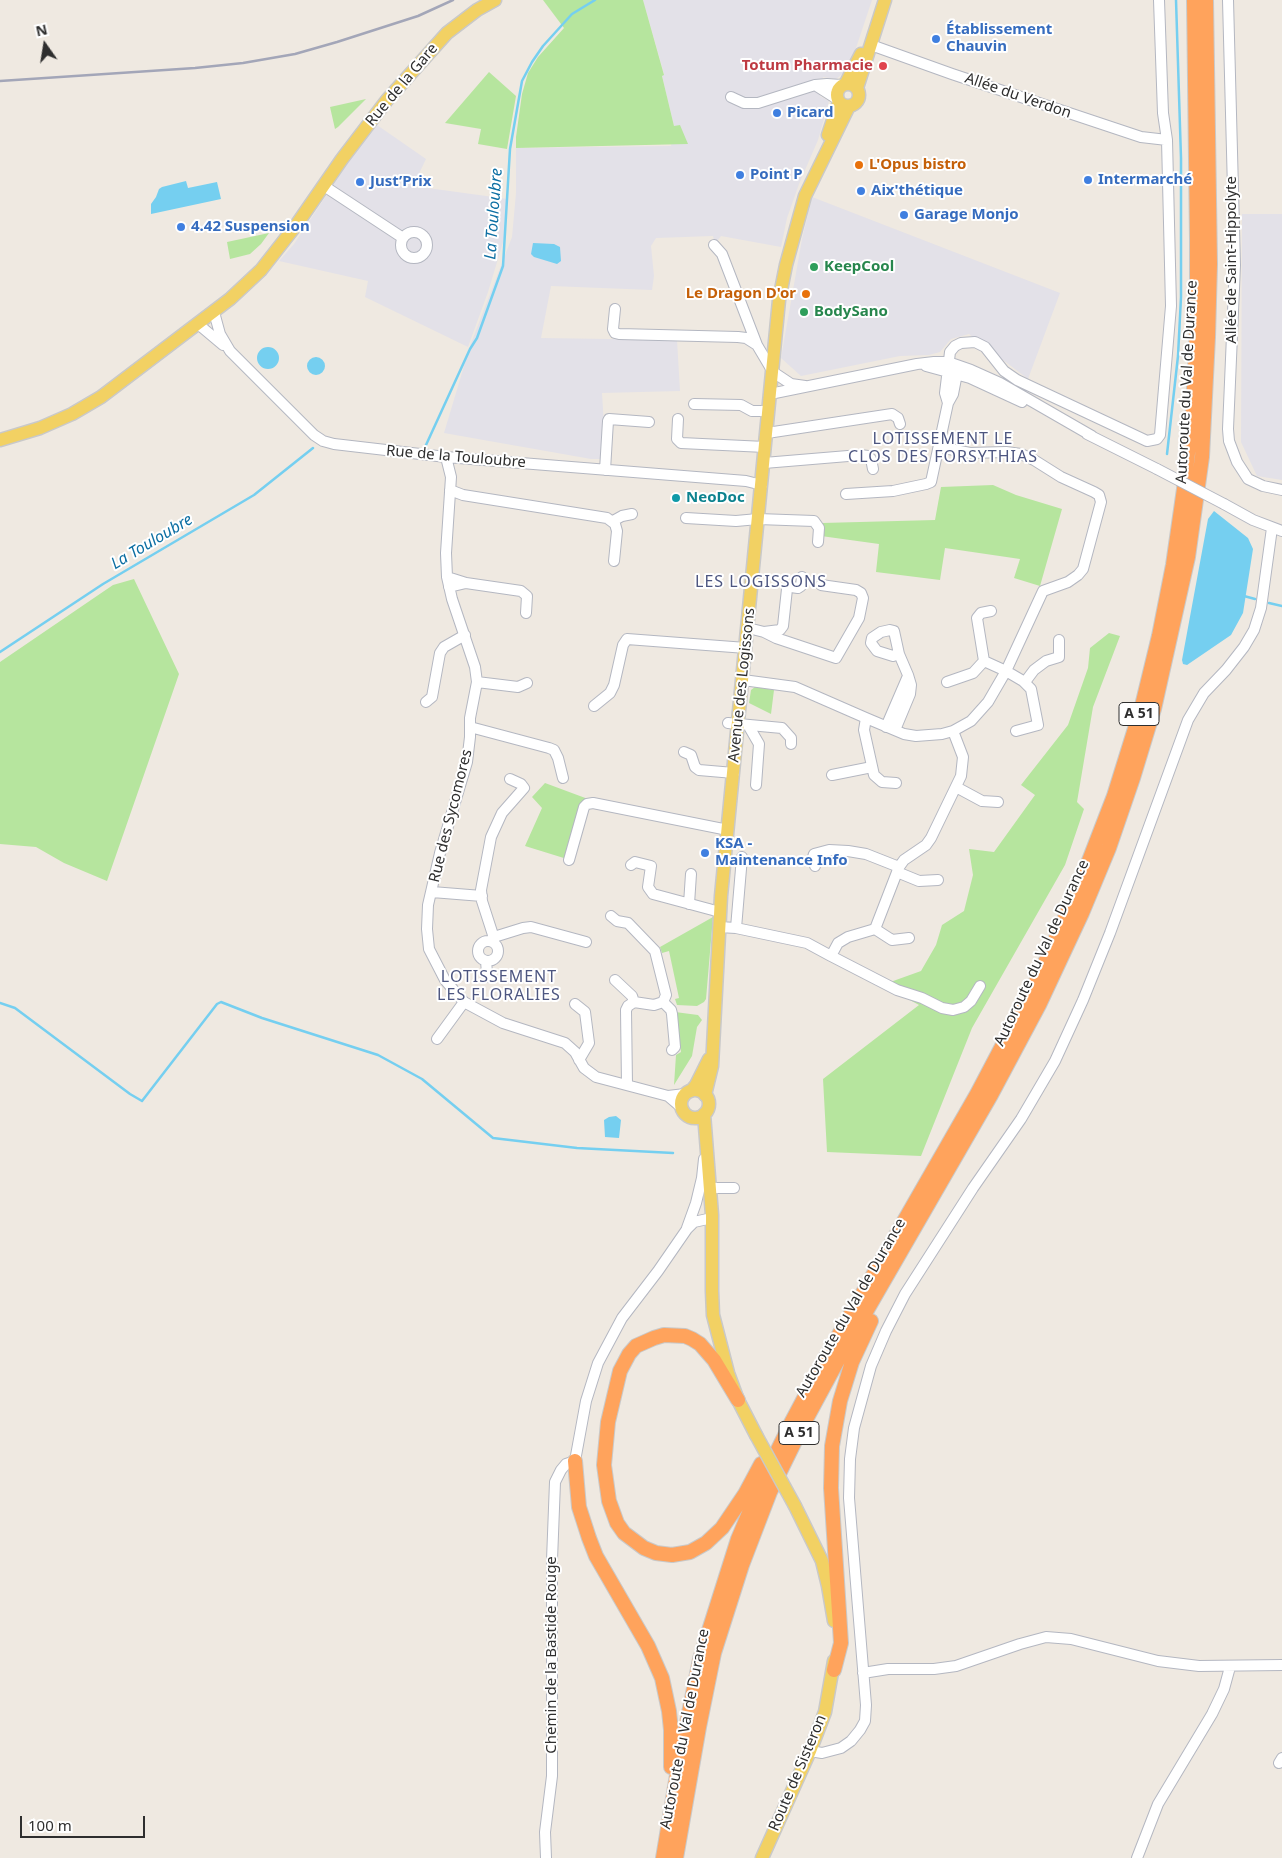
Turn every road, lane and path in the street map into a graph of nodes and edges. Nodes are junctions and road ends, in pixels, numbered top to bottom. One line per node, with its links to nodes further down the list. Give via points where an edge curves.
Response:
1 (495, 0): 14 (main road, Rue de la Gare, via 447,33 384,104)
2 (880, 0): 10 (main road)
3 (885, 0): 8 (main road)
4 (1159, 0): 13 (street)
5 (1194, 0): 139 (highway, Autoroute du Val de Durance / A 51, via 1198,239 1193,409 1173,566 1142,706 1101,831 1039,976 977,1094)
6 (1206, 0): 124 (highway, Autoroute du Val de Durance / A 51, via 1208,337 1202,457 1188,557 1154,709 1109,848 1082,913)
7 (1228, 0): 46 (street, Allée de Saint-Hippolyte, via 1234,265 1229,441 1236,462 1248,480)
8 (871, 45): 10 (main road); 13 (street, Allée du Verdon, via 1141,137)
9 (816, 86): 10 (street); 11 (street, via 758,103 744,103); 12 (street)
10 (848, 86): 12 (main road, via 837,92); 12 (main road, via 858,98 855,103)
11 (731, 97)
12 (842, 102): 24 (main road, Avenue des Logissons, via 805,196 786,265 779,300)
13 (1167, 140): 22 (street, via 1171,306 1160,435 1157,439 1147,441 1017,380 1004,371 980,344 968,342 955,346)
14 (324, 186): 15 (street); 18 (main road, Rue de la Gare, via 261,270)
15 (402, 238)
16 (714, 246): 20 (street, via 722,254)
17 (615, 309): 20 (street, via 615,333 738,337)
18 (214, 312): 19 (main road, Rue de la Gare); 21 (street, Rue de la Touloubre, via 220,334)
19 (200, 323): 21 (street); 35 (main road, Rue de la Gare, via 101,398 40,428)
20 (758, 345): 24 (street)
21 (230, 351): 38 (street, Rue de la Touloubre, via 323,441)
22 (947, 366): 23 (street); 25 (street, via 934,362 917,364); 27 (street, via 945,393)
23 (958, 370): 27 (street); 34 (street); 34 (street, via 1000,383)
24 (773, 372): 25 (street, via 791,384); 26 (main road, Avenue des Logissons)
25 (812, 386): 26 (street)
26 (770, 394): 29 (main road, Avenue des Logissons)
27 (948, 403): 37 (street)
28 (694, 404): 29 (street, via 741,405 752,411)
29 (769, 411): 33 (main road, Avenue des Logissons)
30 (678, 418): 36 (street, via 677,439 681,443)
31 (648, 422): 42 (street, via 608,421)
32 (900, 424): 33 (street, via 892,414)
33 (767, 433): 36 (main road, Avenue des Logissons)
34 (1092, 436): 54 (street, bridge)
35 (0, 440)
36 (765, 447): 40 (main road, Avenue des Logissons)
37 (938, 447): 47 (street, via 931,482 894,491); 70 (street, via 970,453 1021,454 1099,495 1101,502 1084,568 1078,575 1043,591)
38 (446, 457): 39 (street, Rue de la Touloubre); 43 (street)
39 (458, 458): 42 (street, Rue de la Touloubre); 43 (street)
40 (764, 463): 41 (street, via 860,455 868,456); 44 (main road, Avenue des Logissons)
41 (873, 469)
42 (605, 470): 44 (street, Rue de la Touloubre)
43 (450, 476): 45 (street, Rue des Sycomores)
44 (762, 485): 52 (main road, Avenue des Logissons)
45 (450, 490): 48 (street); 49 (street, Rue des Sycomores)
46 (1282, 490)
47 (846, 494)
48 (462, 495): 49 (street); 53 (street)
49 (449, 501): 59 (street, Rue des Sycomores)
50 (632, 514): 53 (street)
51 (686, 518): 52 (street)
52 (758, 519): 56 (street, via 814,521 819,528); 63 (main road, Avenue des Logissons)
53 (613, 521): 57 (street, via 617,531)
54 (1272, 528): 55 (street); 145 (street, via 1261,608 1254,630 1226,670 1204,693 1188,720 1110,933 1055,1061 1021,1119 905,1294 871,1366 854,1428 848,1498)
55 (1282, 531)
56 (818, 542)
57 (614, 560)
58 (802, 578): 64 (street, via 801,586 787,589 783,626 774,632)
59 (448, 582): 62 (street, via 521,591 527,596); 65 (street, Rue des Sycomores)
60 (821, 585): 64 (street, via 856,590 863,598 858,618 836,658)
61 (991, 611): 69 (street, via 981,613 977,618)
62 (526, 613)
63 (748, 628): 64 (street); 67 (main road, Avenue des Logissons)
64 (764, 632)
65 (465, 635): 72 (street, Rue des Sycomores); 76 (street, via 444,647 440,653 432,697)
66 (1058, 640): 74 (street, via 1058,657 1046,660)
67 (746, 648): 71 (main road, Avenue des Logissons); 77 (street, via 627,639 622,645 614,685 610,693)
68 (899, 654): 81 (street, via 908,675)
69 (984, 661): 70 (street); 73 (street, via 973,673)
70 (1006, 670): 74 (street); 83 (street, via 988,702 972,720)
71 (743, 680): 78 (street, via 795,687); 79 (main road, Avenue des Logissons)
72 (476, 682): 75 (street, via 518,687); 80 (street, Rue des Sycomores)
73 (947, 682)
74 (1025, 682): 82 (street, via 1031,689 1038,725)
75 (527, 683)
76 (426, 702)
77 (594, 706)
78 (866, 718): 81 (street); 86 (street, via 864,730)
79 (738, 724): 84 (street, via 782,728 791,738); 87 (main road, Avenue des Logissons); 92 (street, via 759,744)
80 (470, 727): 89 (street, via 554,750); 103 (street, Rue des Sycomores, via 466,762)
81 (891, 728): 83 (street, via 916,736)
82 (1016, 731)
83 (954, 732): 93 (street, via 964,758)
84 (791, 744)
85 (684, 752): 87 (street, via 691,754 699,770)
86 (872, 767): 88 (street); 91 (street, via 877,779)
87 (734, 773): 95 (main road, Avenue des Logissons)
88 (832, 775)
89 (562, 778)
90 (510, 779): 104 (street, via 524,788 502,813 491,837)
91 (896, 783)
92 (756, 786)
93 (956, 787): 94 (street, via 982,801); 100 (street, via 931,838 904,860)
94 (998, 802)
95 (728, 830): 97 (street, via 587,804); 106 (main road, Avenue des Logissons)
96 (742, 856): 109 (street)
97 (569, 860)
98 (631, 865): 105 (street, via 635,862 651,866 648,887 653,894)
99 (815, 866): 100 (street, via 814,854 848,850 866,854)
100 (898, 870): 102 (street, via 919,881); 110 (street)
101 (692, 874): 105 (street)
102 (938, 880)
103 (432, 892): 104 (street); 119 (street, Rue des Sycomores, via 426,929 429,949 442,976)
104 (482, 896): 112 (street)
105 (689, 904): 106 (street)
106 (720, 912): 108 (main road, Avenue des Logissons)
107 (611, 916): 121 (street, via 616,921 628,923 655,951 666,996)
108 (719, 927): 109 (street); 126 (main road, Avenue des Logissons)
109 (736, 928): 114 (street, via 807,943)
110 (875, 929): 111 (street, via 892,940); 114 (street, via 838,943)
111 (909, 938)
112 (493, 940): 113 (street, via 532,927); 115 (street, via 497,954); 115 (street, via 483,942 478,949 478,955)
113 (586, 942)
114 (831, 956): 118 (street, via 897,990 942,1008 964,1007 972,1001)
115 (486, 961): 116 (street)
116 (489, 977)
117 (615, 980): 120 (street)
118 (980, 986)
119 (464, 1002): 123 (street); 127 (street, via 503,1023 566,1043)
120 (634, 1002): 121 (street, via 654,1005); 128 (street, via 626,1010)
121 (663, 1002): 125 (street, via 672,1014 675,1047)
122 (575, 1004): 127 (street, via 585,1012 590,1042)
123 (437, 1038)
124 (1018, 1046): 144 (highway, via 994,1100 866,1332 840,1400 832,1446 831,1488 841,1643); 150 (highway, Autoroute du Val de Durance / A 51, via 833,1370 770,1492 714,1653)
125 (672, 1050)
126 (712, 1052): 129 (main road, Avenue des Logissons, via 696,1085); 130 (main road, Avenue des Logissons)
127 (579, 1060): 128 (street, via 596,1077)
128 (627, 1084): 131 (street)
129 (688, 1092): 130 (main road, via 699,1090); 131 (street); 132 (main road)
130 (705, 1094): 133 (main road, via 708,1107)
131 (668, 1096): 132 (street)
132 (682, 1108): 133 (main road, via 687,1115)
133 (700, 1116): 134 (main road)
134 (706, 1136): 135 (main road); 138 (street, via 702,1178)
135 (710, 1188): 136 (street); 137 (main road)
136 (734, 1188)
137 (712, 1217): 138 (street, via 694,1222); 140 (main road, Route de Sisteron, via 713,1314)
138 (687, 1229): 141 (street, via 622,1318 598,1363 586,1401)
139 (825, 1359): 140 (highway, via 797,1396 745,1494 722,1528 690,1552 656,1553 644,1548 624,1533 617,1523 605,1485 608,1422 617,1378 626,1359 636,1346 654,1338 685,1336 707,1351); 149 (highway, Autoroute du Val de Durance / A 51, via 763,1480 738,1539 700,1659)
140 (738, 1400): 144 (main road, Route de Sisteron, bridge, via 816,1547 828,1586 835,1627)
141 (575, 1461): 147 (street, Chemin de la Bastide Rouge, via 566,1464 557,1476 554,1496 552,1776 545,1832); 148 (highway, via 579,1507 596,1556 648,1646 666,1693 672,1748)
142 (1282, 1665): 143 (street)
143 (1230, 1667): 145 (street, via 1158,1661 1058,1637 1020,1644 956,1666); 152 (street, via 1212,1714 1158,1804)
144 (834, 1670): 146 (main road, Route de Sisteron, via 825,1712)
145 (863, 1673): 146 (street, via 866,1705 865,1721 860,1730 841,1748 822,1753)
146 (810, 1751): 151 (main road, Route de Sisteron)
147 (546, 1858)
148 (657, 1858)
149 (663, 1858)
150 (676, 1858)
151 (762, 1858)
152 (1137, 1858)

